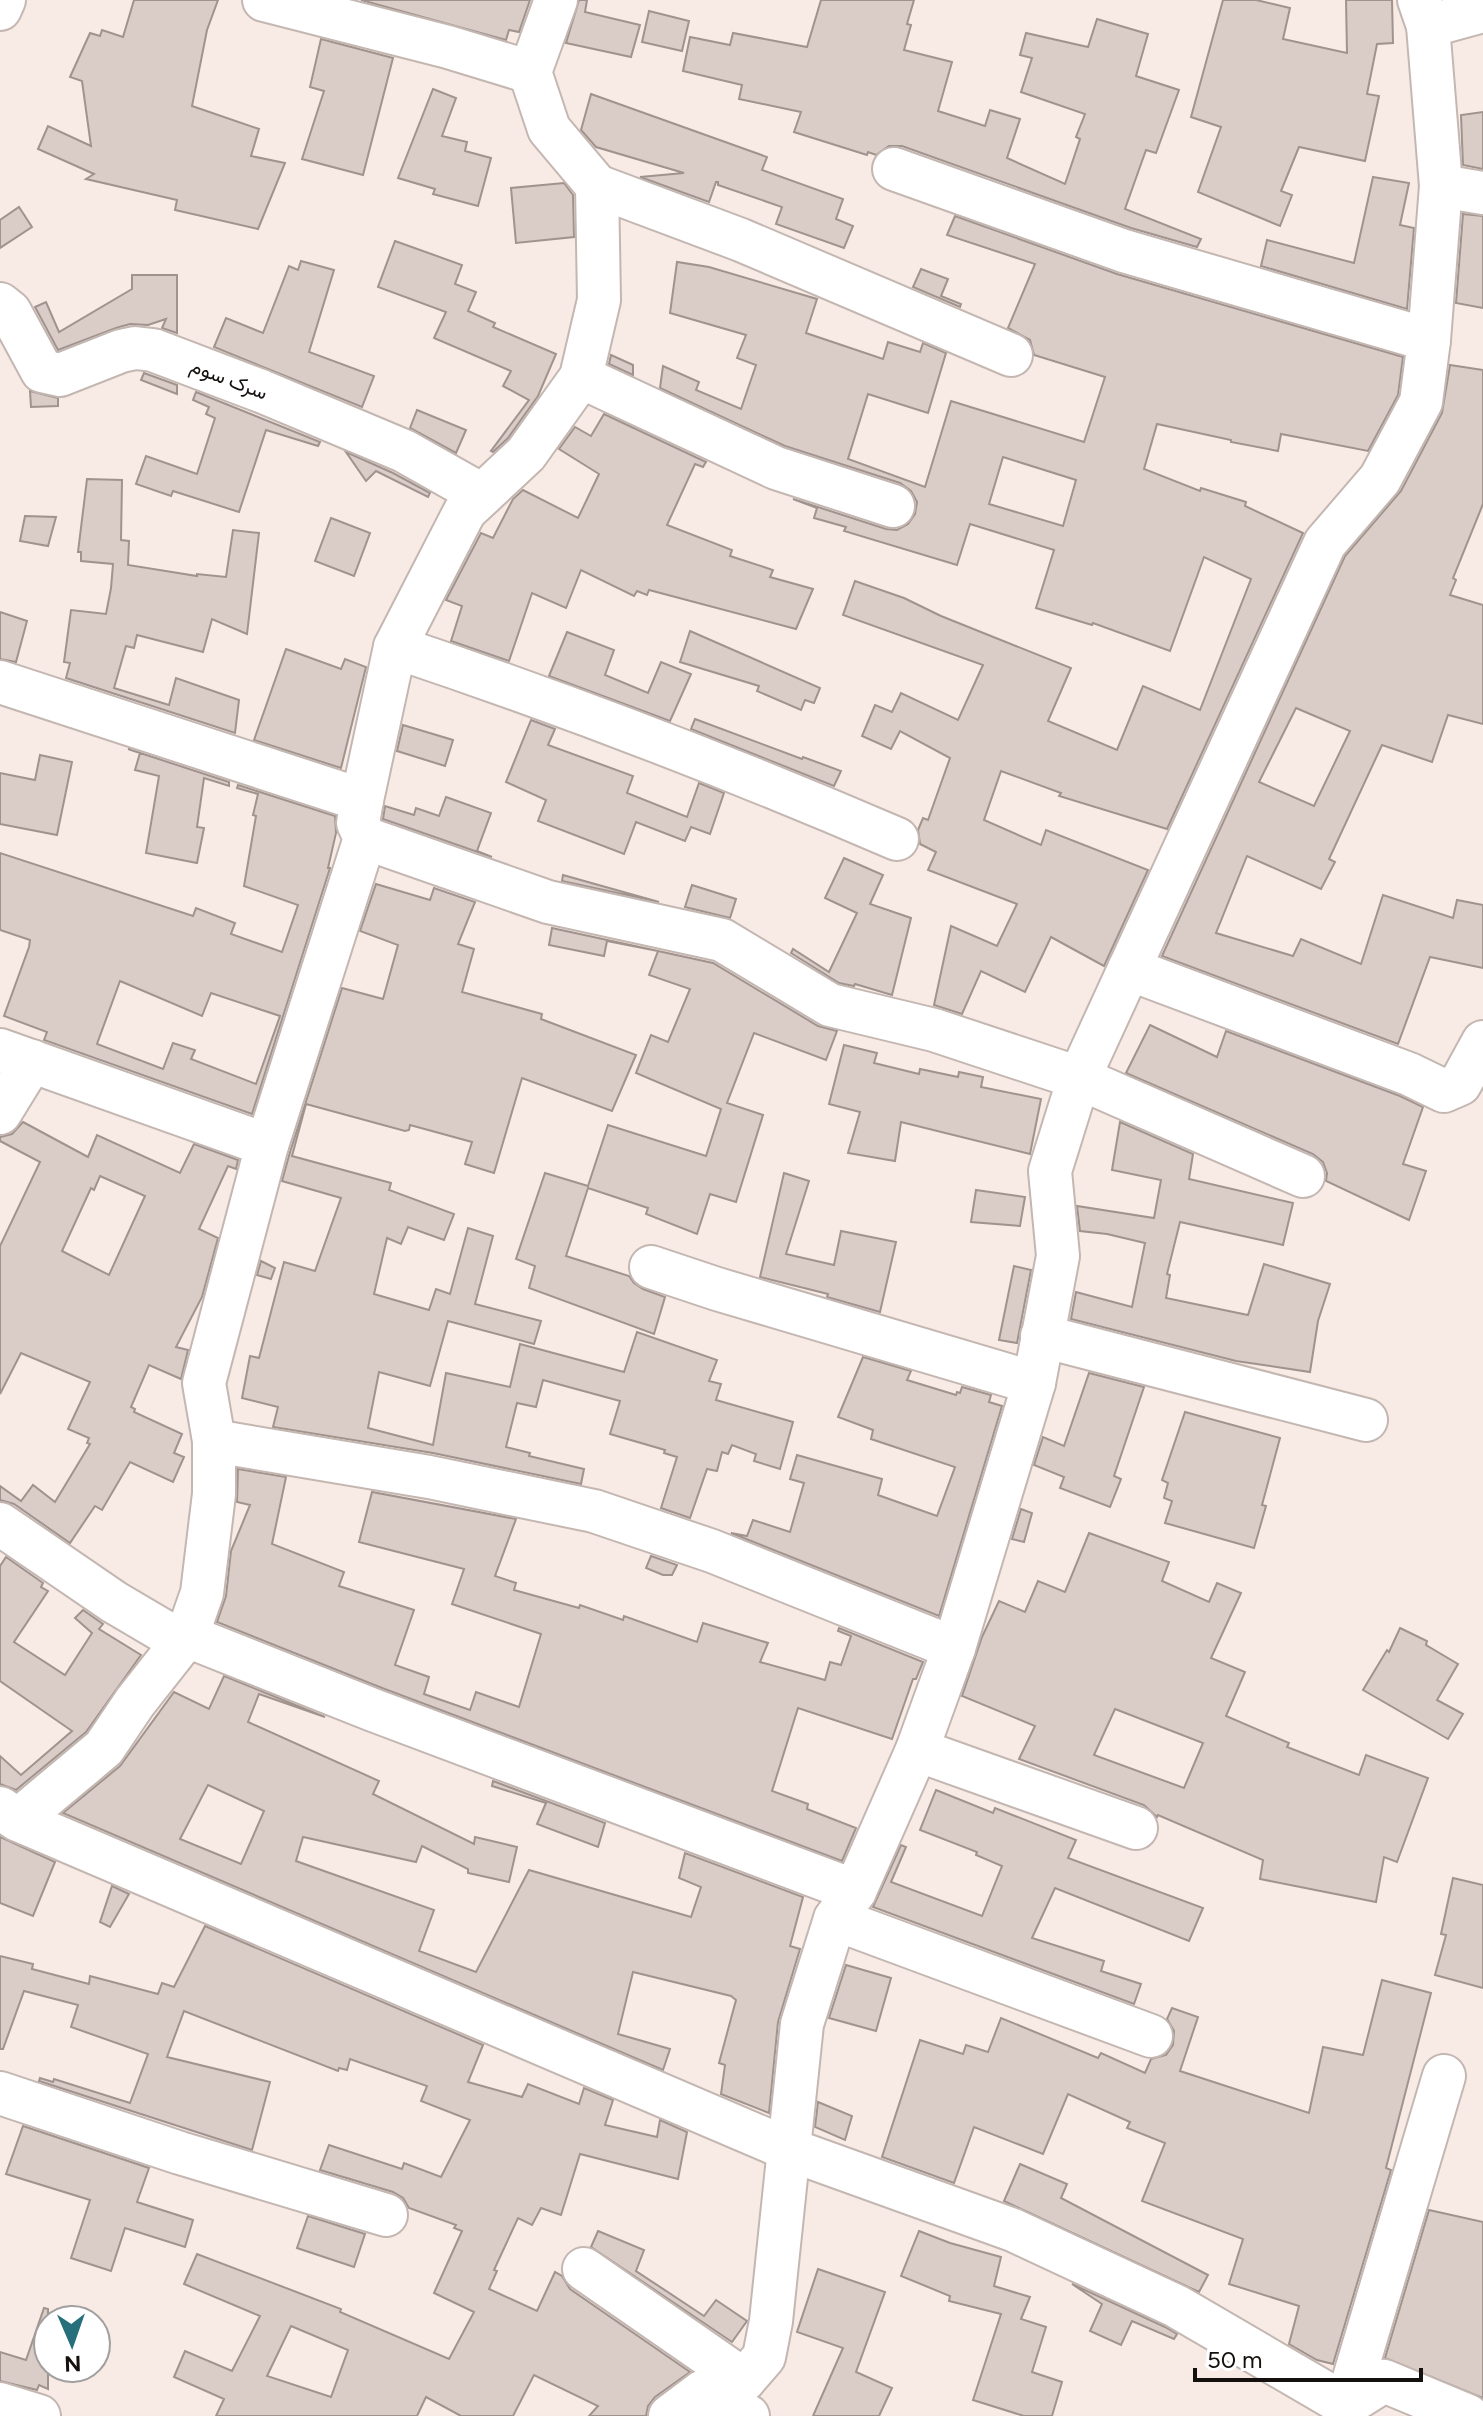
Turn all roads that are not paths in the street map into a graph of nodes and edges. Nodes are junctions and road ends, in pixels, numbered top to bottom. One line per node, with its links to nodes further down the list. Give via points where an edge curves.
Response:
1 (4, 0): 4 (street)
2 (264, 0): 7 (street)
3 (556, 0): 7 (street)
4 (0, 9)
5 (1483, 11): 6 (street)
6 (1424, 13): 10 (street)
7 (530, 72): 9 (street, via 549,129)
8 (894, 169): 13 (street, via 1124,251)
9 (597, 186): 14 (street, via 741,240); 15 (street, via 599,300)
10 (1441, 186): 11 (street); 13 (street)
11 (1483, 193)
12 (0, 304): 16 (street, سرک سوم, via 10,312 42,371 60,375 121,351 153,350 404,451)
13 (1429, 340): 22 (street, via 1421,402 1380,479 1325,543)
14 (1011, 355)
15 (581, 377): 16 (street, via 526,454); 17 (street, via 776,468)
16 (482, 495): 18 (street, via 465,511)
17 (893, 506)
18 (395, 647): 20 (street); 21 (street, via 553,701)
19 (0, 682): 20 (street)
20 (363, 819): 25 (street, via 548,902 722,940 830,1005 934,1030); 27 (street)
21 (897, 839)
22 (1129, 969): 23 (street, via 1444,1091 1460,1084); 25 (street)
23 (1483, 1042)
24 (16, 1055): 26 (street); 27 (street)
25 (1079, 1078): 28 (street); 30 (street, via 1050,1171 1058,1256)
26 (0, 1113)
27 (267, 1145): 33 (street, via 204,1383)
28 (1303, 1176)
29 (651, 1267): 31 (street)
30 (1042, 1336): 31 (street); 32 (street)
31 (1034, 1383): 36 (street)
32 (1366, 1420)
33 (214, 1441): 35 (street, via 209,1543 202,1593); 36 (street, via 594,1511 712,1551)
34 (0, 1524): 35 (street, via 125,1609 170,1635)
35 (187, 1636): 38 (street, via 104,1748); 40 (street)
36 (954, 1648): 37 (street)
37 (917, 1750): 39 (street); 40 (street)
38 (9, 1814): 44 (street)
39 (1136, 1828)
40 (845, 1905): 41 (street); 44 (street, via 802,2024)
41 (1151, 2036)
42 (1444, 2076): 50 (street)
43 (0, 2093): 45 (street)
44 (788, 2149): 47 (street, via 769,2333); 50 (street, via 1013,2230 1176,2306)
45 (386, 2215)
46 (584, 2269): 47 (street)
47 (746, 2398): 49 (street)
48 (0, 2404): 51 (street)
49 (686, 2404)
50 (1346, 2405): 52 (street, via 1384,2381)
51 (39, 2416)
52 (1468, 2416)

